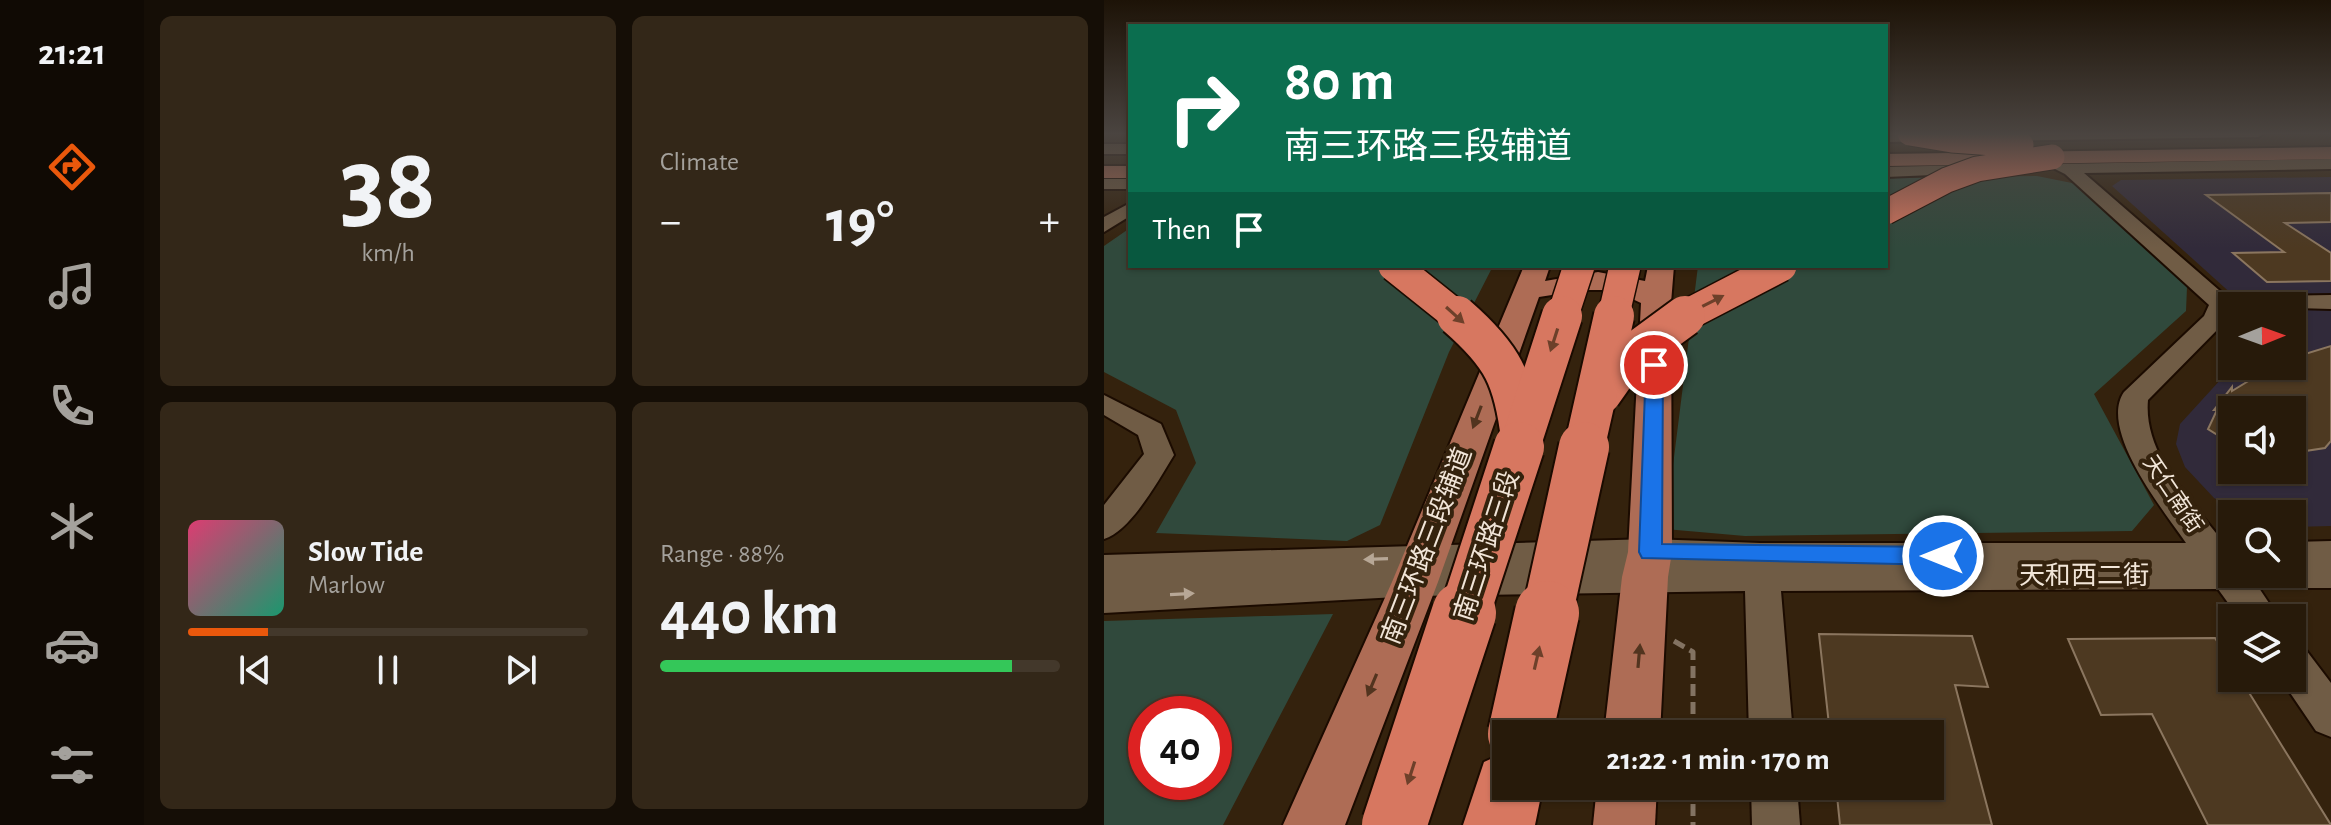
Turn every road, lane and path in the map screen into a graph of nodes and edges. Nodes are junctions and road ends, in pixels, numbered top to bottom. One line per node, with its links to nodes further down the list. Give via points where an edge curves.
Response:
1 (1104, 172): 2 (main road)
2 (1128, 172)
3 (1970, 172): 8 (highway, bridge)
4 (2073, 172): 16 (street)
5 (1104, 184): 6 (street)
6 (1128, 184)
7 (1128, 209): 9 (street)
8 (1888, 211)
9 (1104, 226)
10 (1397, 268): 22 (highway, one-way to 22, bridge, via 1484,342 1514,390)
11 (1578, 268): 22 (highway, 南三环路三段, one-way to 22, bridge)
12 (1625, 268): 21 (highway, bridge)
13 (1777, 268): 21 (highway, one-way to 13, bridge, via 1625,360 1675,321)
14 (1658, 284): 15 (main road, via 1590,282 1538,293); 28 (main road)
15 (1528, 285): 31 (main road, 南三环路三段辅道, one-way to 31)
16 (2218, 301)
17 (2306, 302): 18 (street)
18 (2331, 302)
19 (2218, 312): 24 (street, 天仁南街, via 2134,398 2132,418 2161,483)
20 (1104, 403): 23 (street, via 1151,430 1159,455)
21 (1593, 405): 38 (highway, one-way to 21, bridge)
22 (1521, 441): 47 (highway, 南三环路三段, one-way to 47, bridge)
23 (1104, 527)
24 (2218, 553)
25 (2331, 554): 26 (street)
26 (2306, 555)
27 (2218, 563): 29 (street, 天和西二街)
28 (1648, 564): 29 (street, 天和西二街); 31 (street, 天和西二街); 35 (main road)
29 (1761, 566): 41 (street)
30 (1104, 569): 31 (street, one-way to 30)
31 (1419, 570): 34 (street, one-way to 31); 46 (main road, 南三环路三段辅道, one-way to 46)
32 (2306, 571): 33 (street, 天和西二街)
33 (2331, 574)
34 (1104, 598)
35 (1642, 623): 39 (main road, one-way to 35); 40 (path, via 1693,652)
36 (2306, 682): 37 (street)
37 (2331, 717)
38 (1523, 720)
39 (1633, 720)
40 (1693, 720)
41 (1770, 720)
42 (1505, 800): 48 (highway)
43 (1626, 800): 49 (main road)
44 (1693, 800): 50 (path)
45 (1775, 800): 51 (street)
46 (1314, 825)
47 (1394, 825)
48 (1499, 825)
49 (1624, 825)
50 (1693, 825)
51 (1776, 825)

